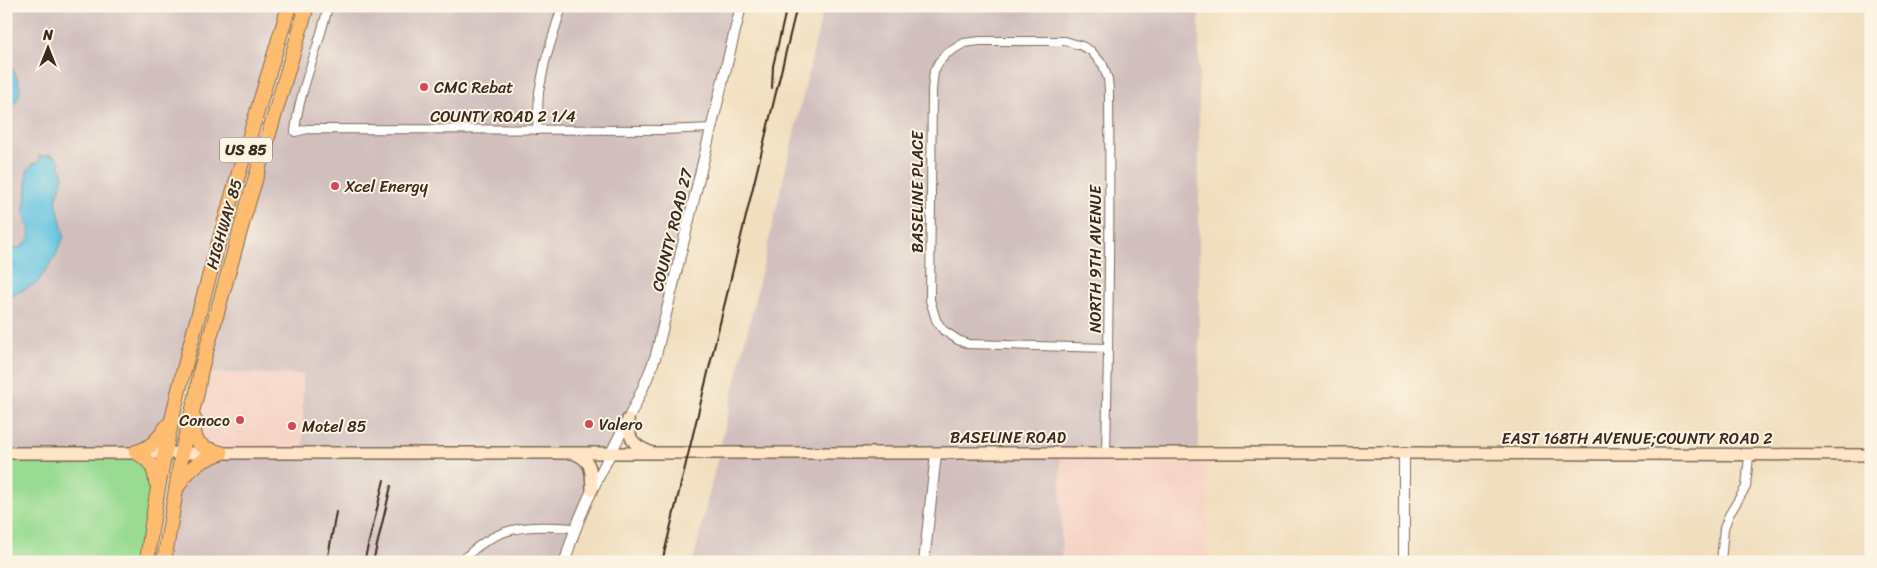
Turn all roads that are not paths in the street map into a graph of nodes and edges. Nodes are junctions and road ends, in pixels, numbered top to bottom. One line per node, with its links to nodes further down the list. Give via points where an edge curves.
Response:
1 (288, 6): 12 (highway, HIGHWAY 85 / US 85, via 204,294)
2 (307, 6): 10 (highway, HIGHWAY 85 / US 85, via 222,293)
3 (328, 6): 8 (street, COUNTY ROAD 2 1/4, via 297,110 295,132 308,129)
4 (562, 6): 8 (street, via 545,62)
5 (741, 6): 7 (street, COUNTY ROAD 27)
6 (1103, 66): 9 (street, NORTH 9TH AVENUE, via 1109,90); 9 (street, BASELINE PLACE, via 1091,51 1082,46 1057,41 964,43 953,48 939,62 934,71 932,90 930,300 943,330 968,344)
7 (712, 128): 8 (street, COUNTY ROAD 2 1/4); 11 (street, COUNTY ROAD 27, via 663,332 652,367)
8 (537, 130)
9 (1108, 348): 23 (street, NORTH 9TH AVENUE)
10 (197, 393): 16 (highway, HIGHWAY 85 / US 85); 17 (highway, via 194,435 203,446)
11 (628, 419): 19 (street, COUNTY ROAD 27); 20 (main road, via 629,435 634,443)
12 (172, 420): 13 (highway, via 155,442); 15 (highway, HIGHWAY 85 / US 85)
13 (136, 452): 14 (main road); 15 (main road); 28 (highway, via 154,467)
14 (6, 453)
15 (165, 453): 16 (main road); 28 (highway, US 85)
16 (182, 453): 17 (main road); 26 (highway, US 85)
17 (221, 453): 18 (main road); 26 (highway, via 193,466)
18 (573, 453): 19 (main road); 27 (main road, via 588,463)
19 (612, 453): 20 (main road, BASELINE ROAD); 27 (street, COUNTY ROAD 27)
20 (651, 453): 22 (main road, BASELINE ROAD)
21 (1404, 453): 23 (main road, BASELINE ROAD); 25 (main road, EAST 168TH AVENUE;COUNTY ROAD 2); 35 (street)
22 (936, 454): 23 (main road, BASELINE ROAD); 34 (street)
23 (1106, 454)
24 (1871, 455): 25 (main road, EAST 168TH AVENUE;COUNTY ROAD 2)
25 (1748, 456): 36 (street, via 1746,487 1724,528)
26 (175, 490): 31 (highway, US 85)
27 (592, 490): 29 (street, COUNTY ROAD 27)
28 (156, 497): 30 (highway, US 85)
29 (575, 528): 32 (street, via 533,526 511,529 484,542); 33 (street, COUNTY ROAD 27)
30 (147, 562)
31 (164, 562)
32 (461, 562)
33 (565, 562)
34 (924, 562)
35 (1404, 562)
36 (1721, 562)

